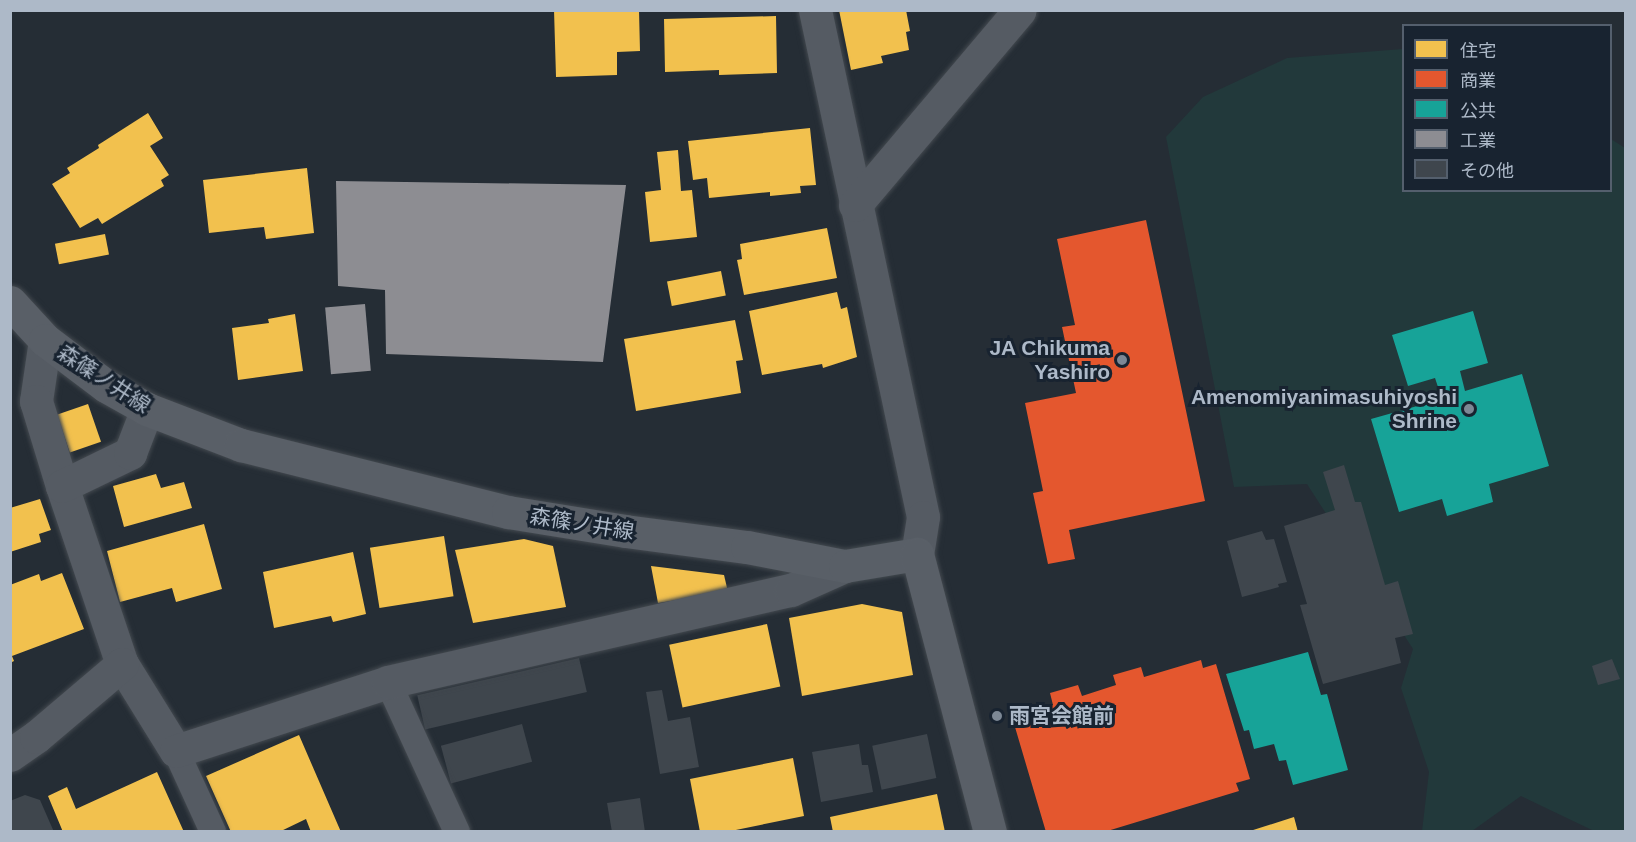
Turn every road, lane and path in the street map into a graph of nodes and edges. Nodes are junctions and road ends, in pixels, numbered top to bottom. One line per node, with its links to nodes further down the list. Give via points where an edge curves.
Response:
1 (814, 10): 3 (street)
2 (1020, 10): 3 (street)
3 (855, 205): 8 (street, via 923,517)
4 (10, 302): 5 (main road, 森篠ノ井線)
5 (45, 340): 6 (main road, 森篠ノ井線, via 106,386); 7 (street, via 36,401)
6 (147, 409): 7 (street, via 130,453); 9 (main road, 森篠ノ井線, via 241,445 508,512 747,547)
7 (62, 486): 10 (street)
8 (917, 554): 9 (main road, 森篠ノ井線); 16 (main road)
9 (845, 566): 11 (street, via 791,590)
10 (122, 664): 12 (street); 13 (street)
11 (388, 682): 12 (street); 15 (lane)
12 (176, 751): 14 (lane)
13 (10, 755)
14 (213, 831)
15 (457, 831)
16 (990, 831)

